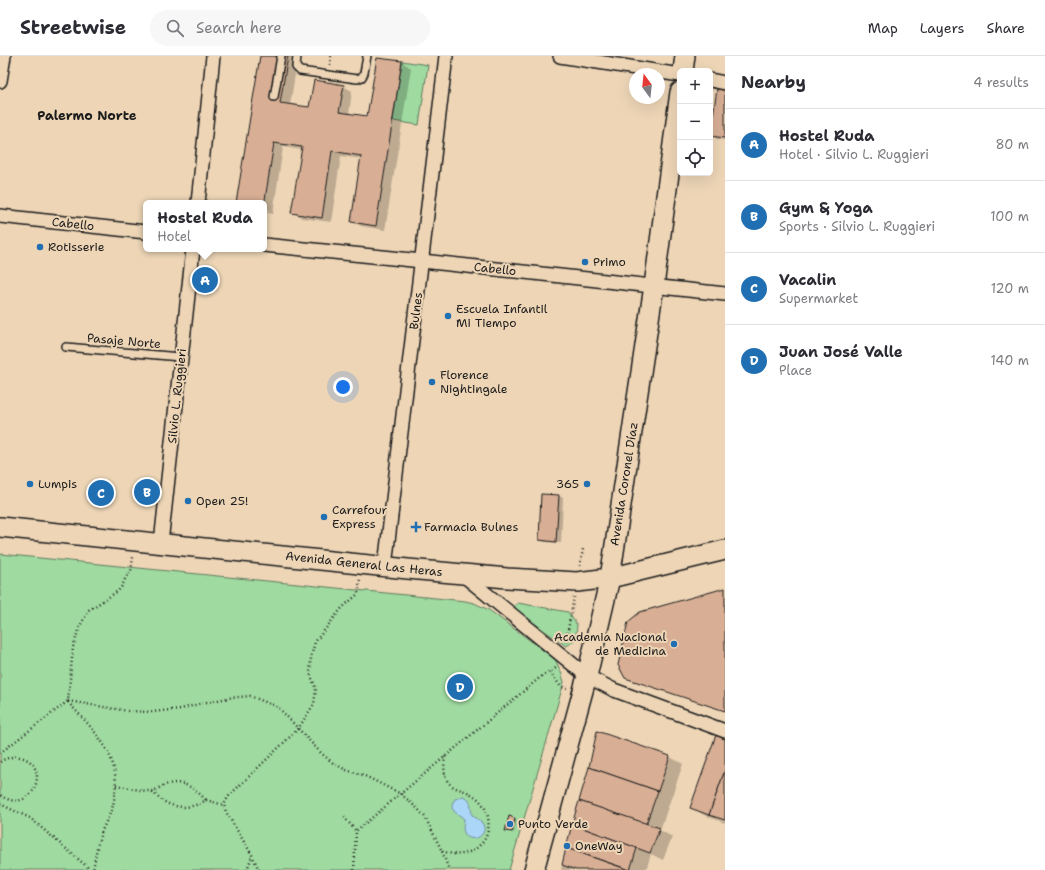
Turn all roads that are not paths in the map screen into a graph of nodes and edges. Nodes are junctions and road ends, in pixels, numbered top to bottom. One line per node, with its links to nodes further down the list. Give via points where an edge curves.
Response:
1 (4, 56): 11 (street)
2 (214, 56): 16 (street)
3 (281, 56): 14 (lane)
4 (297, 56): 5 (lane, via 296,67 300,71 357,79 364,73)
5 (367, 56)
6 (446, 56): 21 (street, Bulnes)
7 (560, 56): 10 (street)
8 (685, 56): 9 (main road)
9 (683, 68)
10 (677, 75)
11 (0, 81)
12 (713, 81): 13 (street)
13 (725, 83)
14 (274, 97)
15 (678, 104): 22 (main road, Avenida Coronel Díaz)
16 (198, 200)
17 (0, 216): 18 (street, Cabello)
18 (143, 232)
19 (267, 245): 21 (street, Cabello)
20 (193, 252): 25 (street, Silvio L. Ruggieri)
21 (422, 261): 22 (street, Cabello); 29 (street, Bulnes)
22 (654, 286): 23 (street, Cabello); 31 (main road, Avenida Coronel Díaz)
23 (725, 294)
24 (66, 347): 25 (lane, Pasaje Norte)
25 (180, 357): 27 (street, Silvio L. Ruggieri)
26 (0, 527): 27 (main road, Avenida General Las Heras)
27 (161, 544): 29 (main road, Avenida General Las Heras)
28 (725, 550): 31 (main road, Avenida General Las Heras)
29 (385, 566): 30 (main road, Avenida General Las Heras)
30 (462, 574): 31 (main road, Avenida General Las Heras, via 576,582); 32 (street)
31 (610, 578): 32 (main road, Avenida Coronel Díaz)
32 (587, 676): 33 (street, via 614,690); 34 (main road, Avenida Coronel Díaz)
33 (725, 731)
34 (534, 870)

